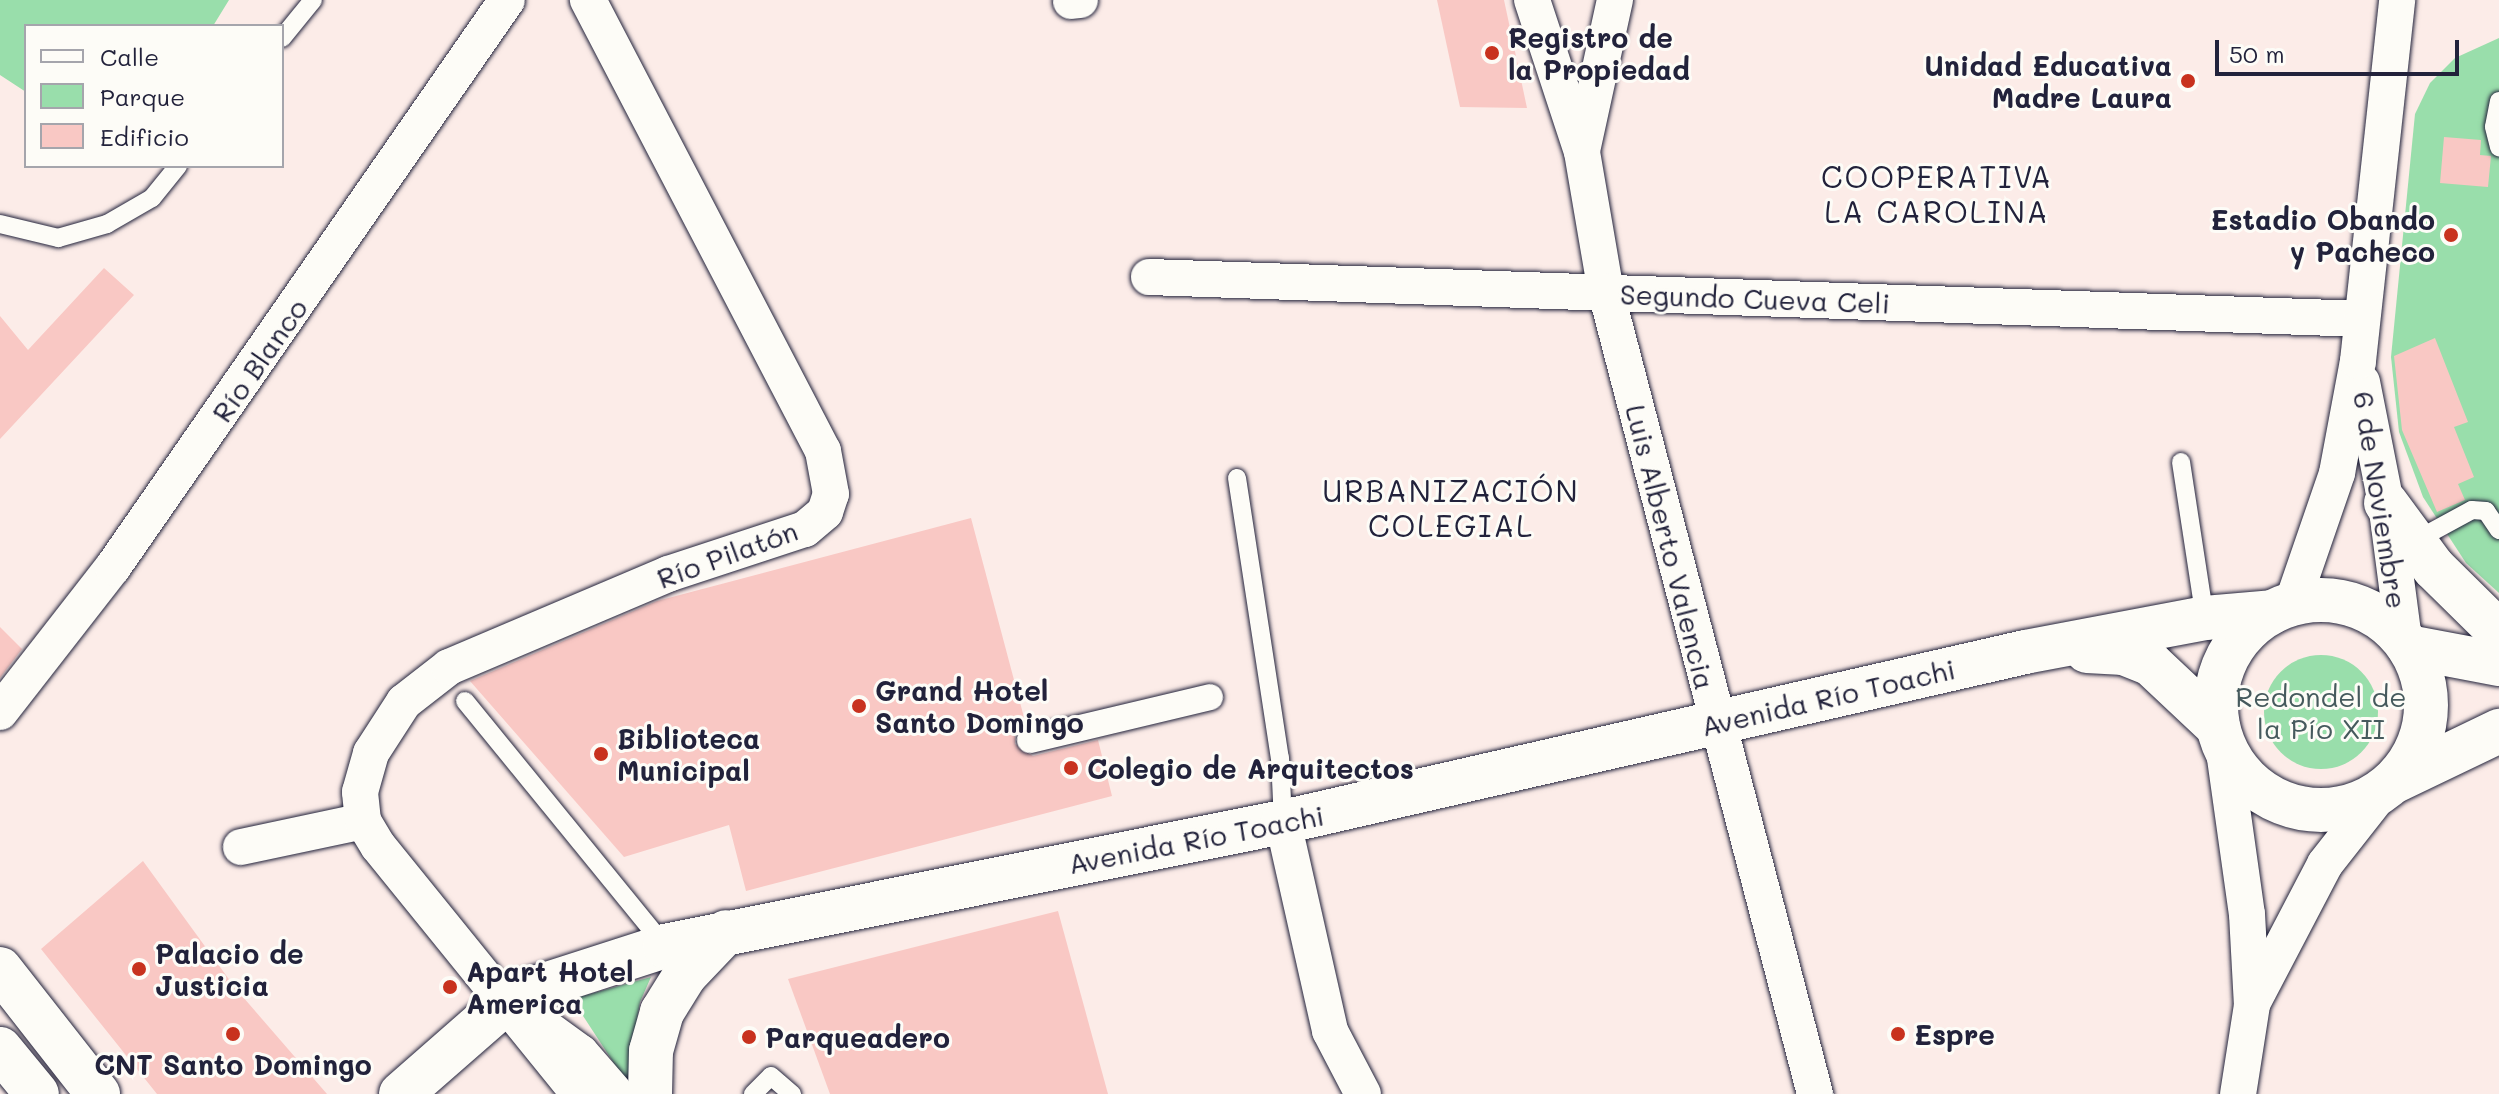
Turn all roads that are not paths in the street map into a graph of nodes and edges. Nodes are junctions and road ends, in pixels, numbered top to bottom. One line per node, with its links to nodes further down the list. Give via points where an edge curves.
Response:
1 (313, 0): 9 (lane)
2 (507, 0): 32 (street, Río Blanco, via 113,567)
3 (588, 0): 38 (street, Río Pilatón, via 823,451 831,494 825,512 805,529 668,574 449,667 404,702 371,753 360,792)
4 (1080, 0): 8 (street)
5 (1532, 0): 12 (street, Luis Alberto Valencia)
6 (1615, 0): 12 (street)
7 (2397, 0): 17 (street, 6 de Noviembre)
8 (1071, 1)
9 (284, 36)
10 (2499, 101): 11 (lane, via 2494,127)
11 (2499, 147)
12 (1582, 152): 16 (street, Luis Alberto Valencia)
13 (176, 168): 14 (lane, via 152,198 107,224 58,238)
14 (0, 224)
15 (1149, 277): 16 (street, Segundo Cueva Celi)
16 (1606, 292): 17 (street, Segundo Cueva Celi); 33 (street, Luis Alberto Valencia)
17 (2361, 319): 18 (street, 6 de Noviembre)
18 (2358, 361): 21 (street, 6 de Noviembre); 24 (street, 6 de Noviembre, via 2337,473)
19 (2181, 462): 25 (lane)
20 (1237, 478): 39 (lane, via 1280,758)
21 (2386, 503): 23 (main road); 27 (street, 6 de Noviembre)
22 (2499, 530): 23 (lane, via 2486,511 2472,510)
23 (2413, 542): 26 (main road, via 2461,599)
24 (2282, 608): 25 (main road, Avenida Río Toachi); 27 (main road, via 2323,600 2352,604 2380,618); 35 (main road, via 2230,652 2218,688)
25 (2205, 618): 28 (main road, Avenida Río Toachi)
26 (2499, 632)
27 (2406, 644): 29 (main road); 37 (main road, via 2425,688 2424,723 2414,756)
28 (2025, 652): 33 (main road, Avenida Río Toachi); 35 (main road, Avenida Río Toachi, via 2124,653 2151,664)
29 (2499, 664)
30 (1210, 697): 36 (street)
31 (465, 701): 42 (lane)
32 (0, 712)
33 (1715, 722): 39 (main road, Avenida Río Toachi); 56 (street, Luis Alberto Valencia)
34 (2499, 731): 37 (main road)
35 (2221, 736): 37 (main road, via 2258,790 2292,807 2350,807); 45 (street, via 2247,914)
36 (1030, 740)
37 (2388, 786): 45 (street, via 2325,864)
38 (363, 821): 40 (street); 44 (street)
39 (1283, 822): 41 (main road, Avenida Río Toachi); 55 (street, via 1330,1031)
40 (241, 847)
41 (726, 932): 42 (main road, Avenida Río Toachi); 52 (main road, via 685,975 662,1012 651,1051)
42 (665, 946): 44 (main road, Avenida Río Toachi, via 549,980)
43 (0, 969): 48 (main road)
44 (505, 1003): 49 (main road, Avenida Río Toachi); 50 (street); 51 (main road, via 578,1056)
45 (2252, 1005): 57 (street)
46 (0, 1049): 47 (main road)
47 (37, 1094)
48 (98, 1094)
49 (401, 1094)
50 (579, 1094)
51 (611, 1094)
52 (650, 1094)
53 (753, 1094): 54 (lane, via 771,1076)
54 (792, 1094)
55 (1363, 1094)
56 (1815, 1094)
57 (2238, 1094)

